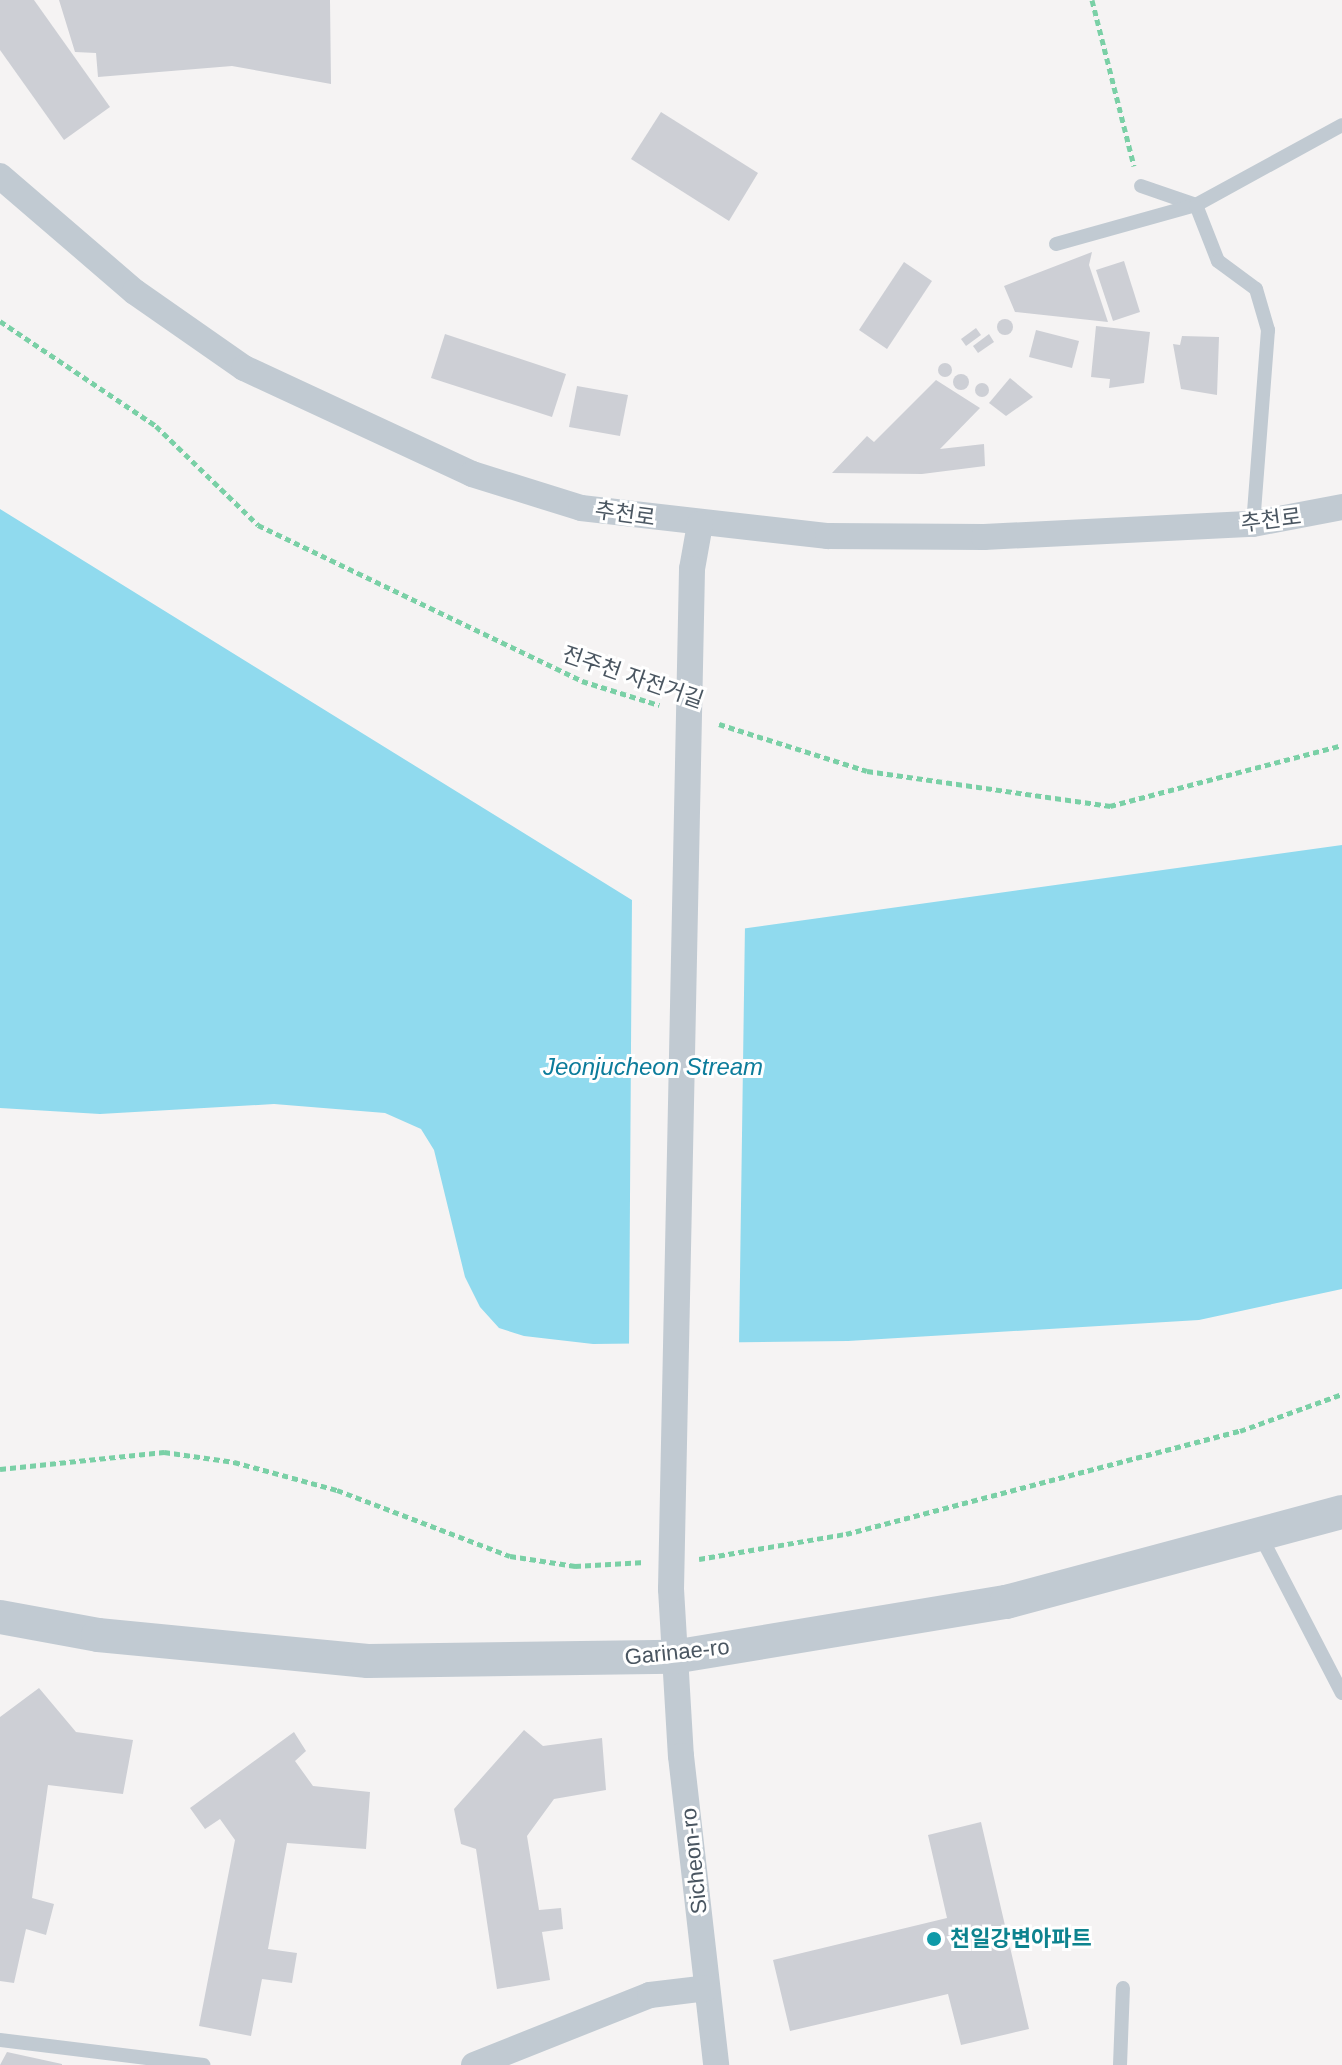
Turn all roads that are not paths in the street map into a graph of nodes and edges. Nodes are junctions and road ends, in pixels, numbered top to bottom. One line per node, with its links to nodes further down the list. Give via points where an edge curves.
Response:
1 (1342, 125): 4 (lane)
2 (0, 176): 7 (street, 추천로, via 135,292 244,368 370,431 472,474 581,508)
3 (1141, 186): 4 (lane)
4 (1196, 205): 5 (lane); 8 (lane, via 1218,261 1256,289 1268,330)
5 (1056, 244)
6 (1342, 507): 8 (street, 추천로)
7 (700, 524): 8 (street, 추천로, via 828,536 984,537); 12 (street, Sicheon-ro, bridge, via 692,569)
8 (1253, 524)
9 (1342, 1512): 10 (street, Garinae-ro)
10 (1260, 1535): 12 (street, Garinae-ro, via 1006,1602); 13 (lane)
11 (0, 1617): 12 (street, Garinae-ro, via 98,1635 368,1661)
12 (673, 1657): 14 (street, Sicheon-ro)
13 (1342, 1693)
14 (707, 1988): 18 (street, via 650,1995); 19 (street, Sicheon-ro)
15 (1123, 1988): 20 (lane)
16 (0, 2040): 17 (lane)
17 (203, 2065)
18 (474, 2065)
19 (716, 2065)
20 (1120, 2065)

